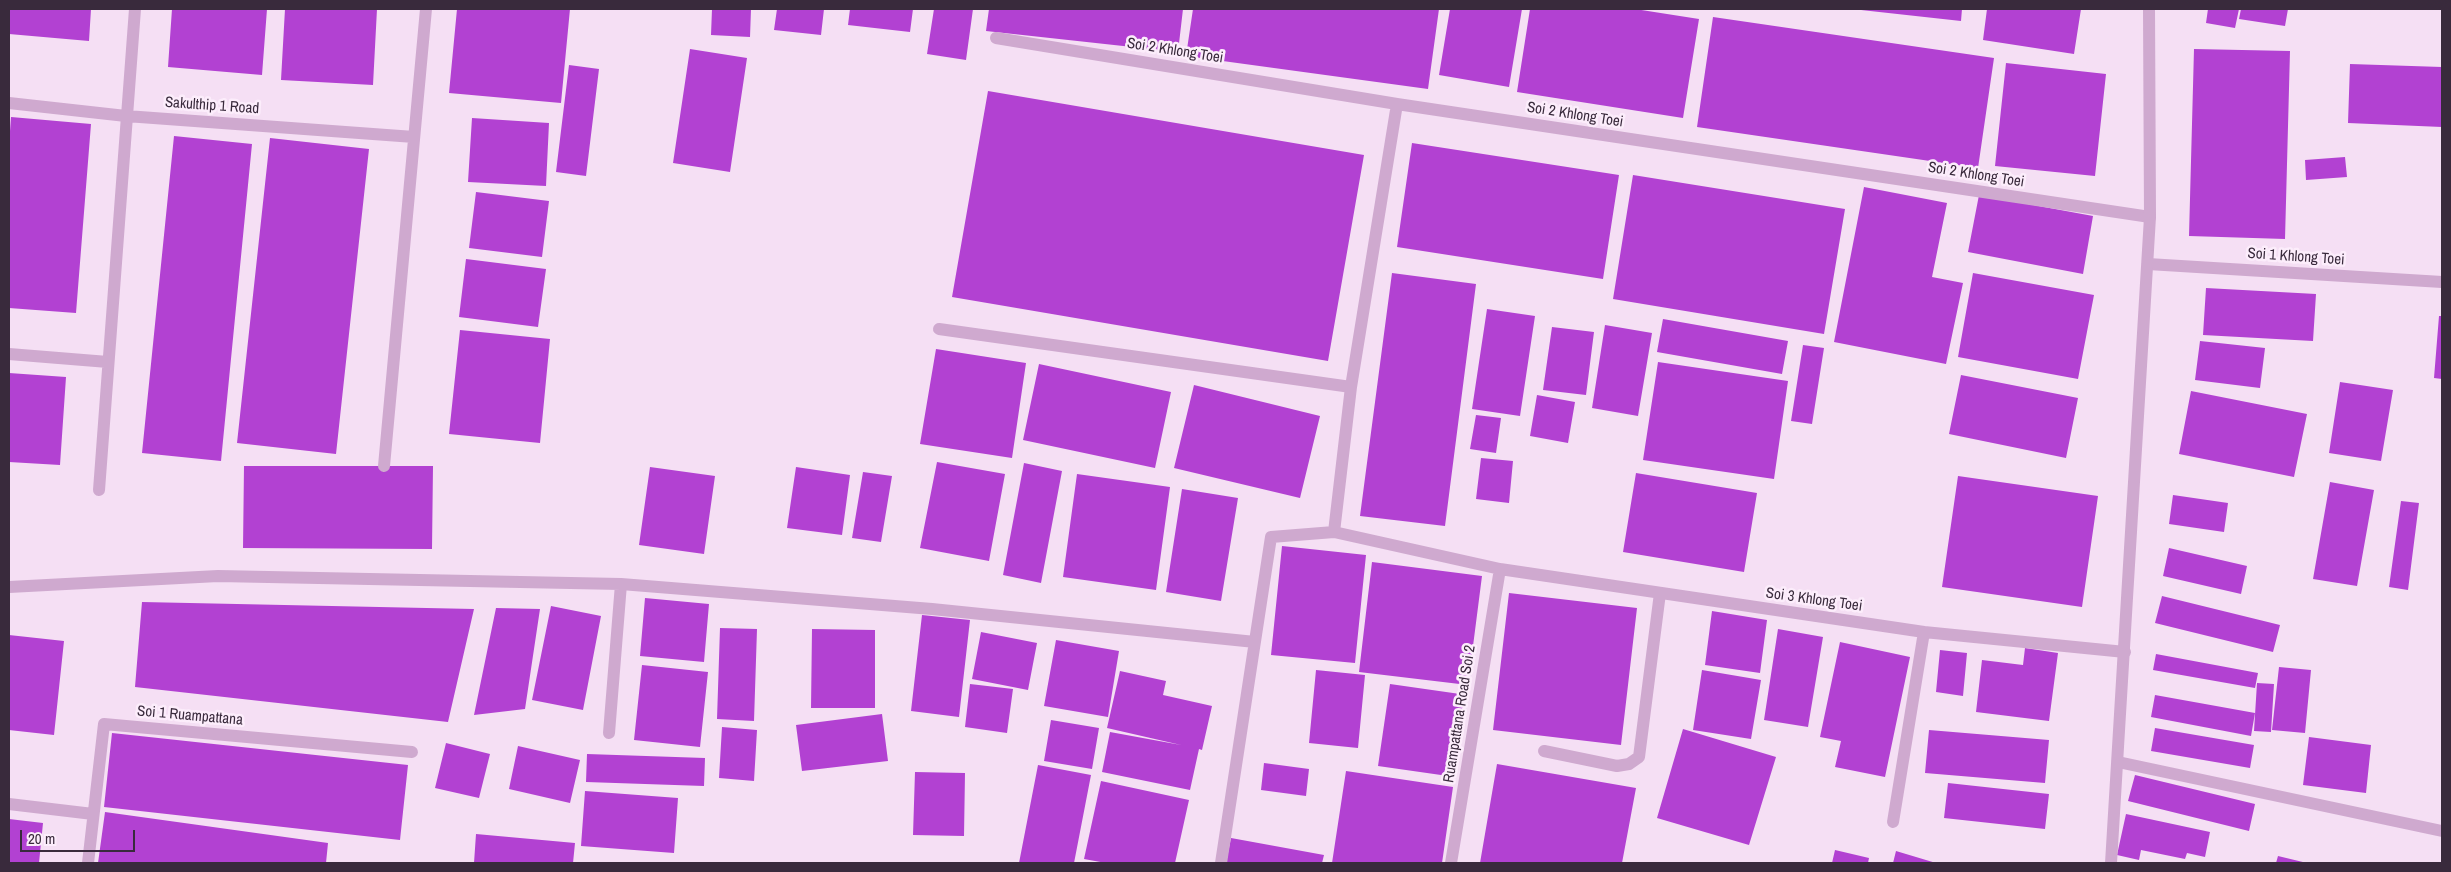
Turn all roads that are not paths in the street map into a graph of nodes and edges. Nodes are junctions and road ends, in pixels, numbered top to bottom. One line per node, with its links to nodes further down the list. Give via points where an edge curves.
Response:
1 (135, 9): 7 (street)
2 (426, 9): 8 (street)
3 (2149, 9): 9 (street)
4 (996, 38): 6 (street, Soi 2 Khlong Toei)
5 (9, 102): 7 (street, Sakulthip 1 Road)
6 (1396, 104): 9 (street, Soi 2 Khlong Toei); 15 (street)
7 (126, 116): 8 (street, Sakulthip 1 Road); 14 (street)
8 (414, 137): 16 (street)
9 (2150, 217): 10 (street)
10 (2148, 264): 11 (street, Soi 1 Khlong Toei); 25 (street)
11 (2442, 282)
12 (939, 329): 15 (street)
13 (9, 354): 14 (street)
14 (108, 362): 17 (street)
15 (1351, 387): 18 (street)
16 (384, 466)
17 (99, 490)
18 (1334, 532): 19 (street, Soi 3 Khlong Toei); 24 (street, Soi 3 Khlong Toei, via 1271,537)
19 (1500, 569): 22 (street, Soi 3 Khlong Toei); 36 (street, Ruampattana Road Soi 2)
20 (621, 584): 21 (street, via 218,576); 24 (street, via 932,609); 26 (street)
21 (9, 586)
22 (1660, 593): 23 (street, Soi 3 Khlong Toei); 27 (street, via 1638,756 1630,764 1618,766)
23 (1924, 632): 25 (street, Soi 3 Khlong Toei); 32 (street)
24 (1254, 642): 35 (street)
25 (2125, 652): 29 (street)
26 (609, 733)
27 (1544, 751)
28 (412, 752): 31 (street, Soi 1 Ruampattana, via 104,724)
29 (2118, 762): 33 (street); 37 (street)
30 (9, 804): 31 (street)
31 (94, 814): 34 (street, Soi 1 Ruampattana)
32 (1893, 822)
33 (2442, 831)
34 (88, 863)
35 (1221, 863)
36 (1451, 863)
37 (2111, 863)

